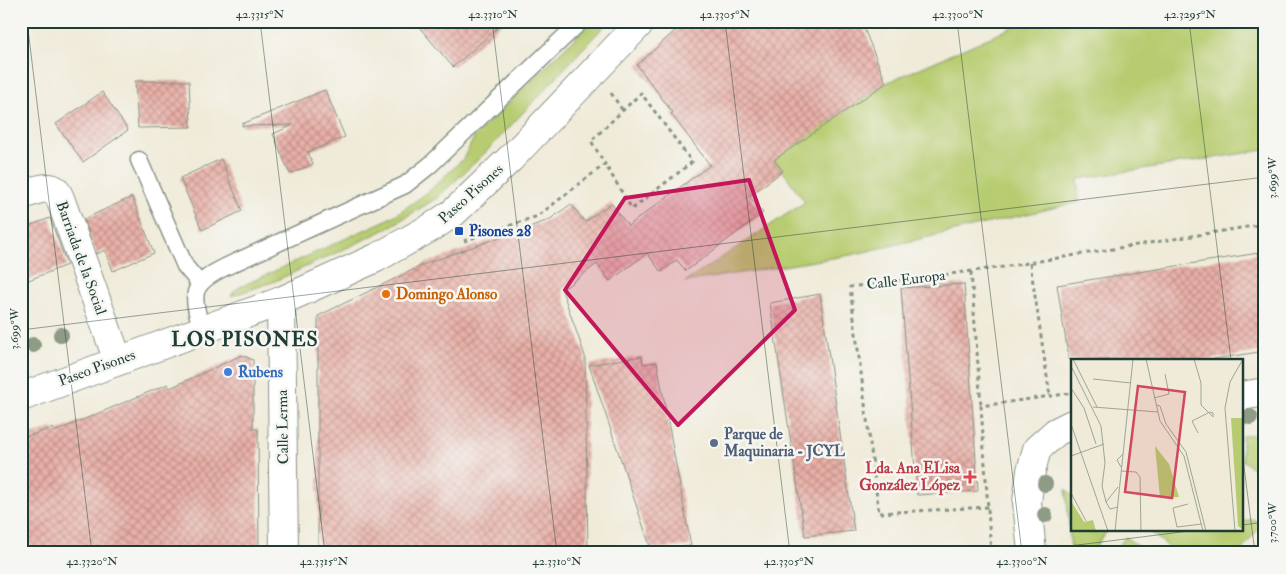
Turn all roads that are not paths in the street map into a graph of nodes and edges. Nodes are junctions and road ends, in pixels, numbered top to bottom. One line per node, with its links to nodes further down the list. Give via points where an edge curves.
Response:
1 (581, 21): 5 (lane, via 405,185 236,262)
2 (642, 21): 6 (main road, Paseo Pisones, via 511,158 453,213 376,258)
3 (140, 160): 5 (lane, via 185,266)
4 (21, 196): 8 (main road, Barriada de la Social, via 42,188 55,190)
5 (200, 284): 7 (lane, via 196,299)
6 (281, 301): 7 (main road, Paseo Pisones); 13 (main road, Calle Lerma)
7 (202, 331): 8 (main road, Paseo Pisones)
8 (118, 360): 10 (main road, Paseo Pisones)
9 (1265, 392): 11 (main road)
10 (21, 396)
11 (1244, 396)
12 (1071, 424): 14 (main road, via 1037,448 1027,502)
13 (284, 553)
14 (1032, 553)

